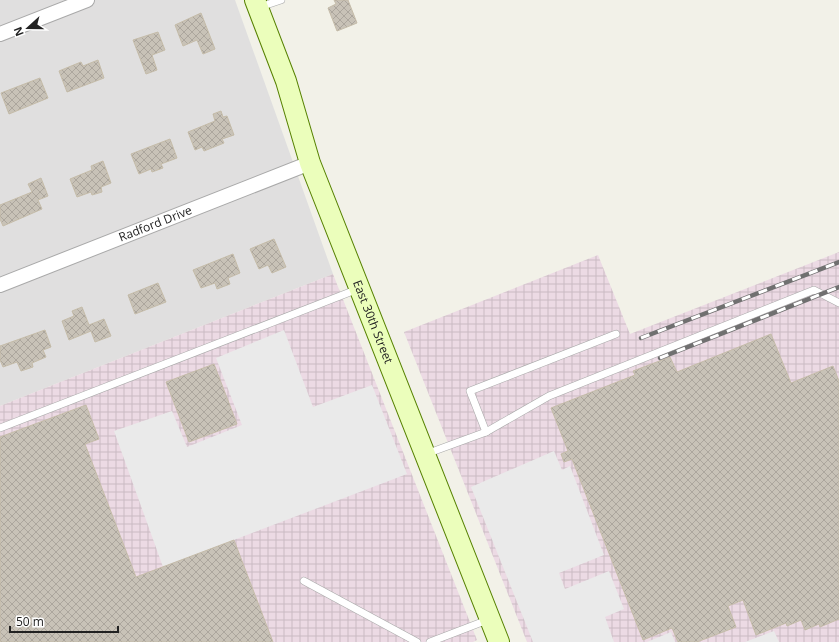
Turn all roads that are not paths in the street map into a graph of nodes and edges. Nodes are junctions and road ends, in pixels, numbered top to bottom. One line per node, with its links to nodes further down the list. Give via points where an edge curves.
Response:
1 (87, 0): 4 (street)
2 (281, 0): 3 (lane)
3 (256, 4): 5 (main road, East 30th Street, via 286,82)
4 (0, 34)
5 (310, 163): 6 (street, Radford Drive); 7 (main road, East 30th Street)
6 (0, 285)
7 (359, 288): 10 (lane); 12 (main road, East 30th Street)
8 (839, 303): 11 (lane, via 814,290 549,396)
9 (616, 334): 11 (lane, via 470,391)
10 (0, 428)
11 (486, 432): 12 (lane)
12 (426, 455): 14 (main road, East 30th Street)
13 (304, 581): 15 (lane)
14 (490, 619): 16 (lane); 17 (main road, East 30th Street)
15 (417, 642)
16 (430, 642)
17 (499, 642)

